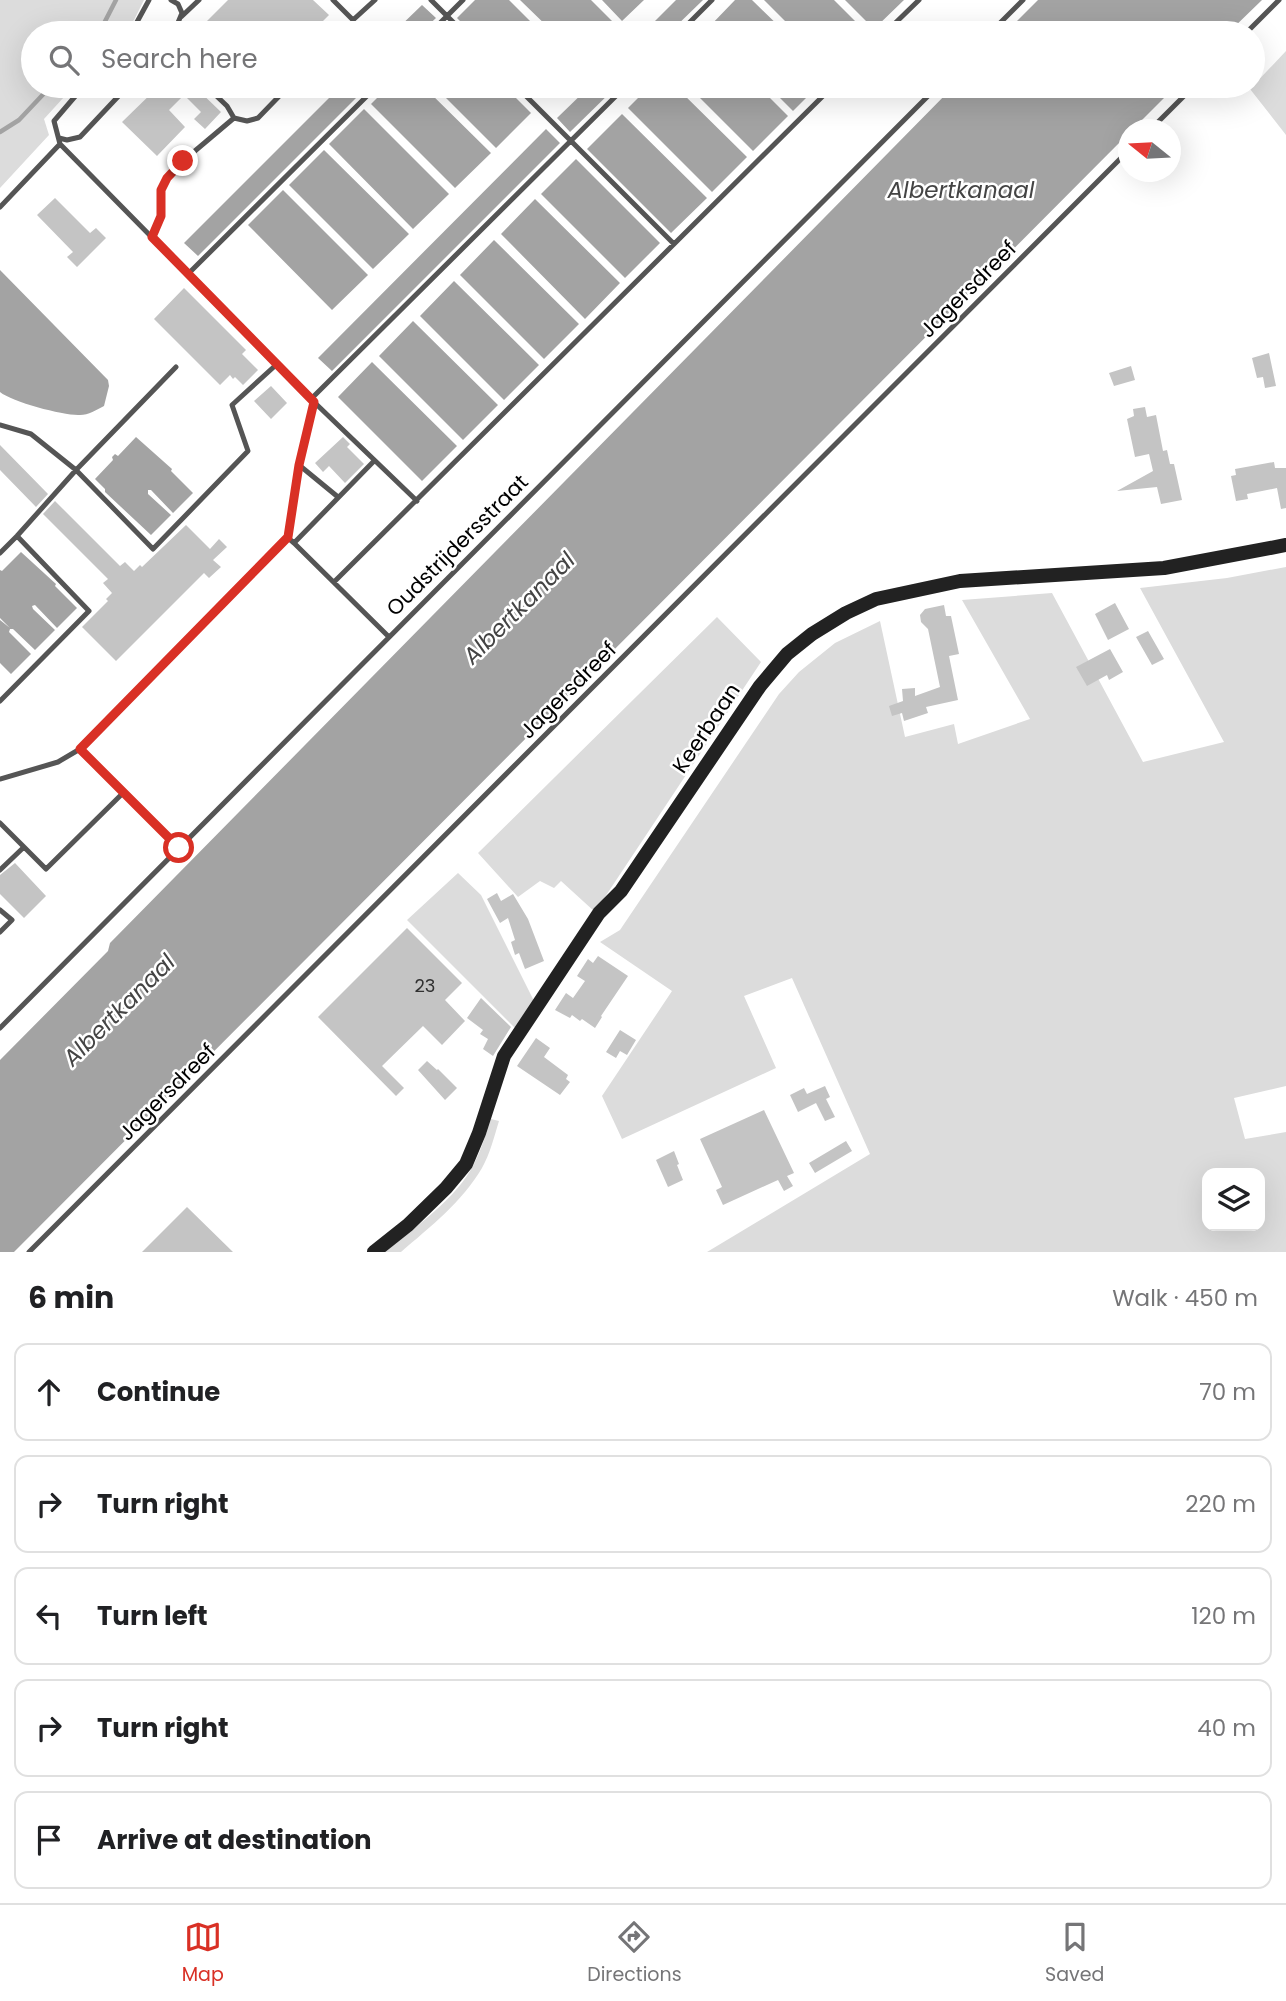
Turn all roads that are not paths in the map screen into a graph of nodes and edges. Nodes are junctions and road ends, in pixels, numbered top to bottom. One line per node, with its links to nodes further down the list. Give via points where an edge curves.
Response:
1 (149, 0): 15 (lane)
2 (172, 0): 13 (lane, via 181,9)
3 (200, 0): 13 (lane)
4 (333, 0): 14 (lane)
5 (375, 0): 14 (lane)
6 (431, 0): 12 (lane)
7 (463, 0): 12 (lane)
8 (712, 0): 19 (lane)
9 (919, 0): 20 (lane)
10 (1023, 0): 21 (lane)
11 (1279, 0): 22 (lane)
12 (447, 16): 17 (lane); 18 (lane)
13 (180, 18): 16 (lane)
14 (353, 20)
15 (138, 21)
16 (179, 21)
17 (442, 21)
18 (452, 21)
19 (691, 21)
20 (898, 21)
21 (1002, 21)
22 (1258, 21)
23 (73, 98): 35 (lane, via 54,121)
24 (117, 98): 35 (lane, via 80,137)
25 (219, 98): 33 (lane)
26 (277, 98): 33 (lane, via 258,118)
27 (365, 98): 41 (lane)
28 (528, 98): 36 (lane)
29 (614, 98): 36 (lane)
30 (821, 98): 40 (lane)
31 (926, 98): 57 (lane, Oudstrijdersstraat)
32 (1182, 98): 34 (lane)
33 (234, 118): 39 (lane, via 167,178 161,190 161,216)
34 (1161, 119)
35 (60, 141): 38 (lane); 39 (lane)
36 (571, 141): 40 (lane); 44 (lane)
37 (1118, 162): 69 (lane, Jagersdreef)
38 (0, 206)
39 (152, 237): 41 (lane)
40 (674, 244): 50 (lane)
41 (188, 274): 42 (lane)
42 (277, 364): 44 (lane); 48 (lane, via 232,405 248,451 153,549)
43 (176, 367): 48 (lane)
44 (312, 401): 46 (lane); 47 (lane)
45 (0, 425): 48 (lane, via 31,434)
46 (374, 461): 49 (lane); 50 (lane)
47 (299, 465): 49 (lane); 52 (lane)
48 (76, 470): 51 (lane)
49 (338, 498): 53 (lane)
50 (417, 501): 56 (lane)
51 (18, 536): 55 (lane); 58 (lane, via 89,611)
52 (288, 537): 53 (lane); 59 (lane)
53 (294, 543): 56 (lane)
54 (1286, 545): 70 (street, Keerbaan, via 1164,568 960,581 876,599 812,634 787,654 760,686 504,1056 467,1164 408,1225)
55 (0, 553)
56 (334, 582): 57 (lane)
57 (388, 636): 64 (lane, Oudstrijdersstraat)
58 (0, 701)
59 (80, 749): 60 (lane, via 58,762); 61 (lane)
60 (0, 779)
61 (123, 793): 63 (lane, via 46,869); 64 (lane)
62 (0, 823): 63 (lane)
63 (24, 847): 65 (lane)
64 (179, 848): 68 (lane, Oudstrijdersstraat)
65 (0, 870)
66 (0, 910): 67 (lane, via 12,920)
67 (0, 932)
68 (0, 1028)
69 (29, 1252)
70 (374, 1252)

